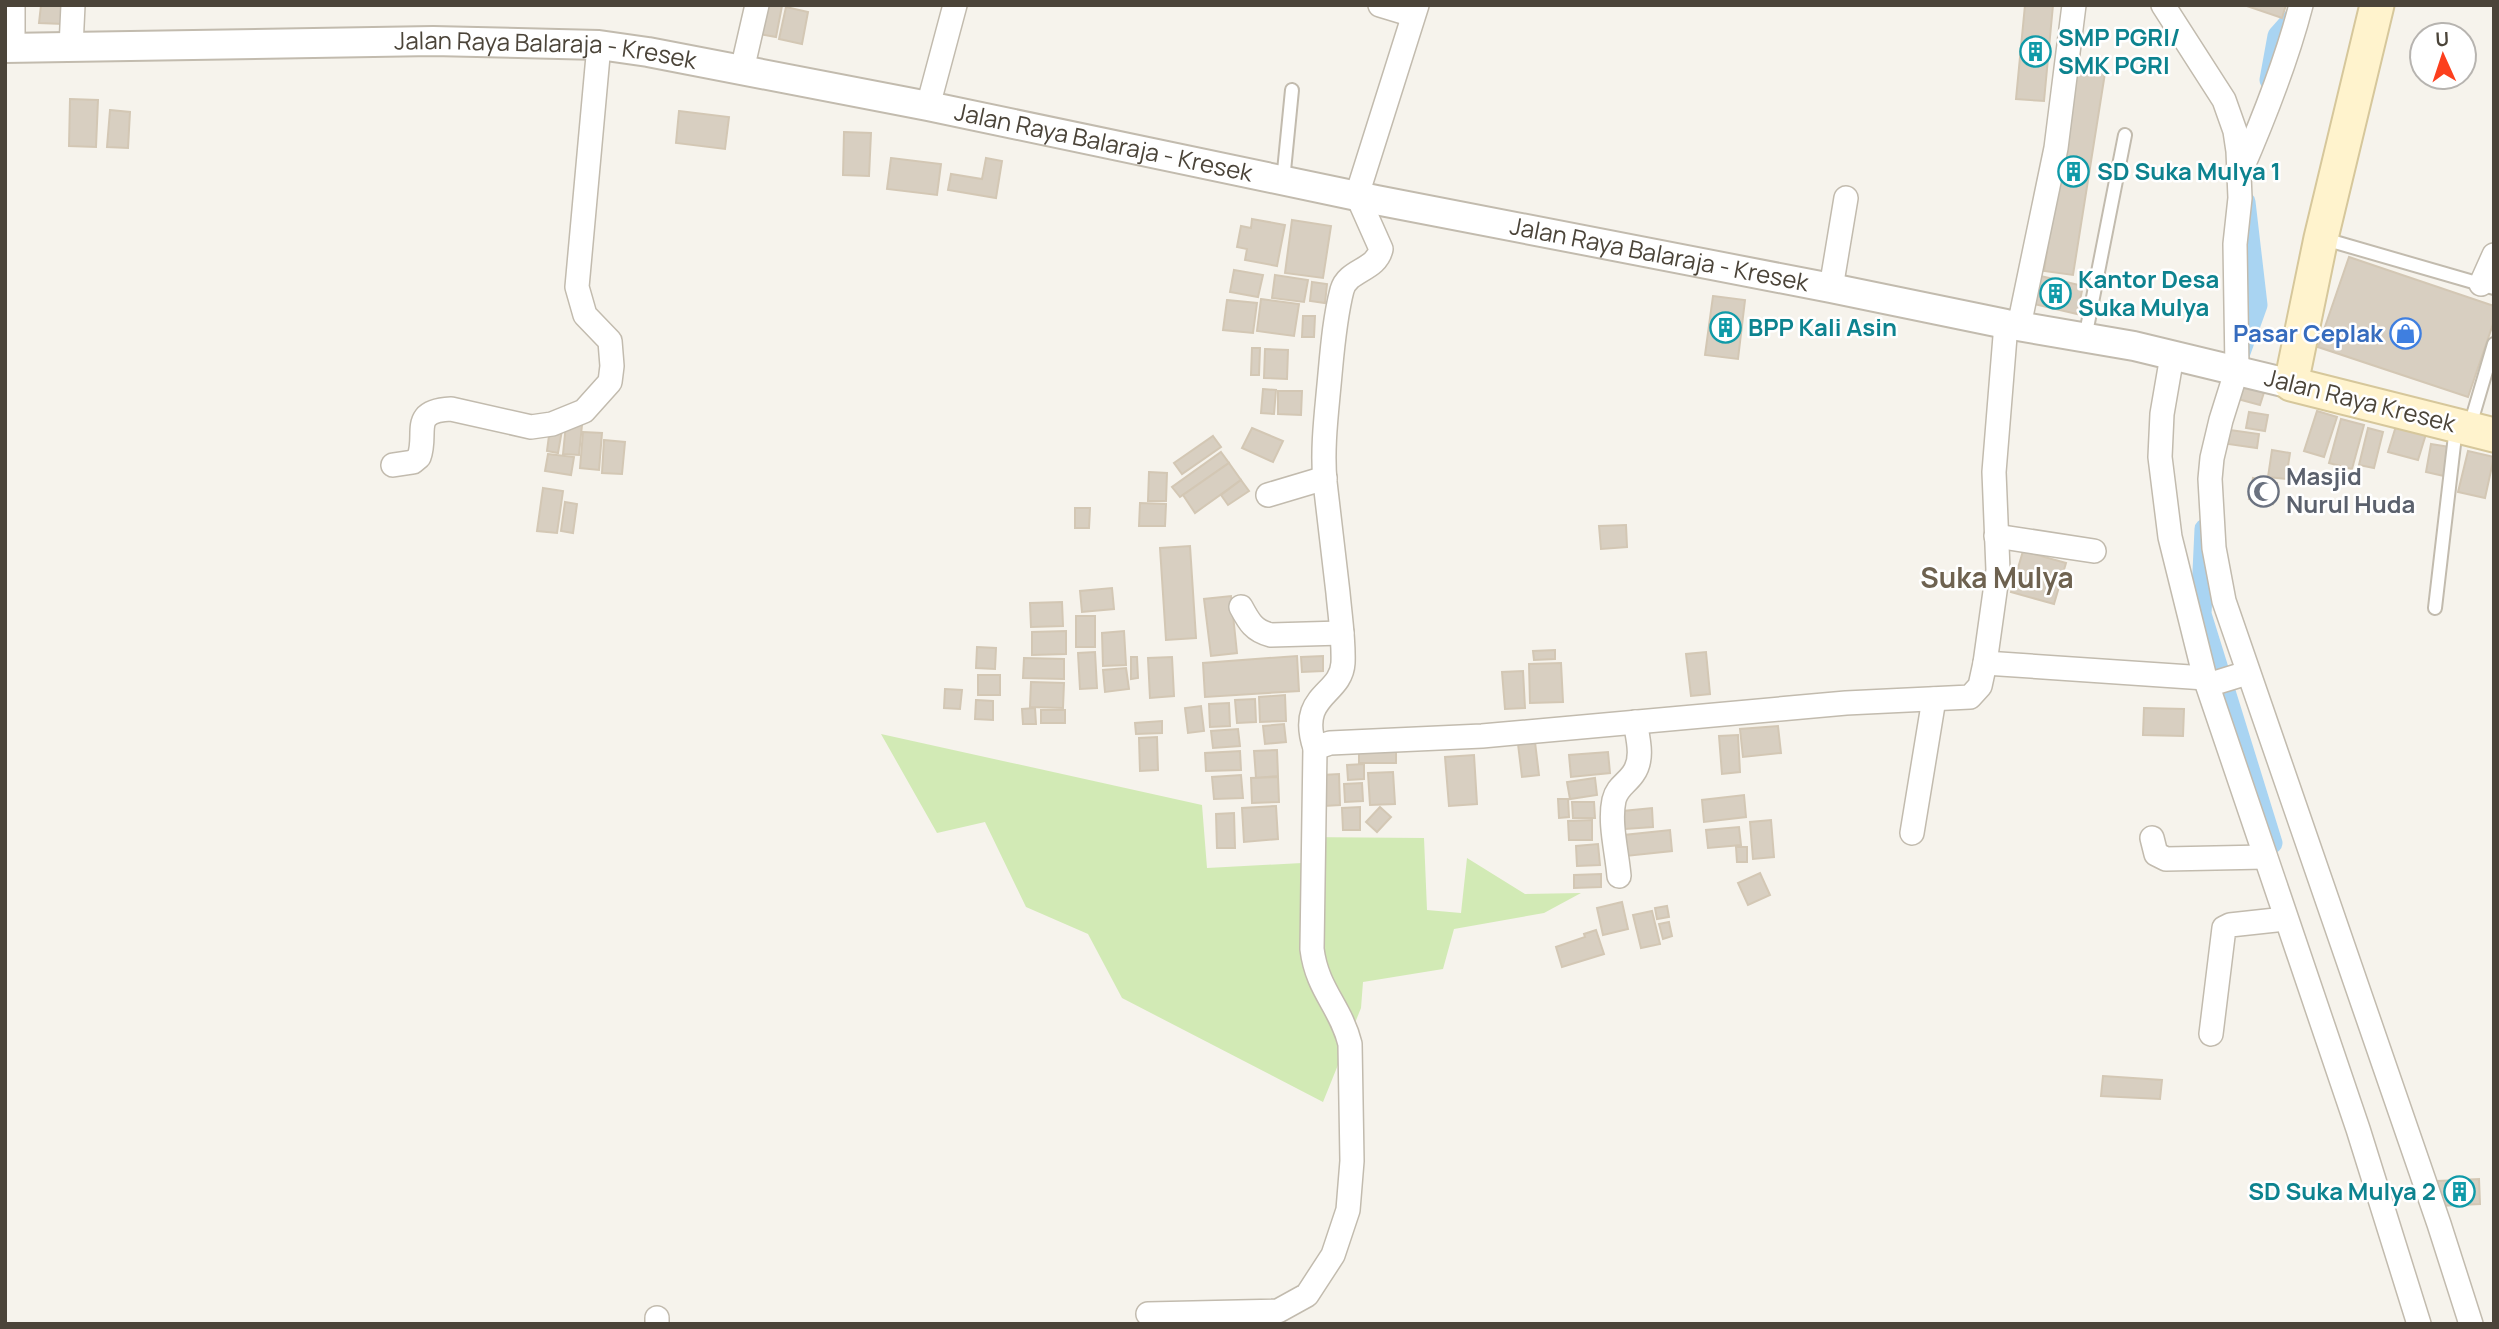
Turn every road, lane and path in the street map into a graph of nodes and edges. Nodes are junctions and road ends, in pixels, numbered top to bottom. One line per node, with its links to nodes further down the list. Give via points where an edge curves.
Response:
1 (13, 5): 13 (street)
2 (74, 5): 12 (street)
3 (757, 5): 14 (street)
4 (955, 5): 16 (street)
5 (1380, 5): 10 (street)
6 (2074, 5): 26 (street, via 2056,148)
7 (2163, 5): 18 (street, via 2224,100 2235,131)
8 (2301, 5): 18 (street, via 2269,109)
9 (2378, 5): 22 (main road)
10 (1415, 10): 20 (street)
11 (598, 45): 12 (street, Jalan Raya Balaraja - Kresek, via 433,41); 14 (street, Jalan Raya Balaraja - Kresek); 33 (street, via 577,287 584,315 610,341 610,382 584,411 542,427 437,410 422,426 419,457)
12 (71, 47): 13 (street, Jalan Raya Balaraja - Kresek)
13 (9, 48)
14 (741, 70): 16 (street, Jalan Raya Balaraja - Kresek)
15 (1292, 90): 19 (lane)
16 (928, 106): 19 (street, Jalan Raya Balaraja - Kresek)
17 (2125, 135): 27 (lane)
18 (2239, 177): 30 (street)
19 (1283, 181): 20 (street, Jalan Raya Balaraja - Kresek)
20 (1357, 195): 25 (street, Jalan Raya Balaraja - Kresek); 34 (street, via 1381,249 1371,265 1347,279 1342,291 1333,342)
21 (1846, 198): 25 (street)
22 (2321, 238): 24 (lane); 31 (main road)
23 (2494, 255): 24 (street)
24 (2488, 286)
25 (1831, 288): 26 (street, Jalan Raya Balaraja - Kresek)
26 (2013, 325): 27 (street, Jalan Raya Balaraja - Kresek); 36 (street, via 1994,472)
27 (2085, 338): 29 (street, Jalan Raya Balaraja - Kresek)
28 (2494, 344): 32 (lane)
29 (2181, 357): 30 (street, Jalan Raya Kresek); 42 (street, via 2162,414 2160,457 2175,559)
30 (2232, 368): 31 (street, Jalan Raya Kresek); 42 (street, via 2212,458 2210,500 2224,600)
31 (2291, 384): 32 (main road, Jalan Raya Kresek)
32 (2473, 430): 39 (lane)
33 (394, 465)
34 (1325, 478): 35 (street); 40 (street)
35 (1268, 495)
36 (1996, 536): 37 (street); 41 (street, via 1998,570)
37 (2094, 551)
38 (1241, 607): 40 (street, via 1251,625 1271,635)
39 (2435, 608)
40 (1342, 633): 45 (street, via 1343,666 1315,706 1310,734)
41 (1985, 663): 42 (street); 43 (street, via 1980,686 1970,697)
42 (2223, 679): 48 (street); 55 (street, via 2434,1211)
43 (1934, 699): 44 (street); 46 (street)
44 (1635, 722): 45 (street, via 1330,743); 49 (street, via 1640,756 1614,799)
45 (1315, 748): 53 (street, via 1312,949 1322,987 1346,1027 1350,1044 1352,1161 1348,1210 1332,1255 1307,1295)
46 (1912, 833)
47 (2152, 838): 48 (street, via 2156,854 2166,859)
48 (2265, 858): 50 (street)
49 (1619, 876)
50 (2286, 919): 51 (street, via 2224,928); 54 (street)
51 (2211, 1034)
52 (1148, 1314): 53 (street)
53 (1278, 1317)
54 (2419, 1324)
55 (2471, 1324)

